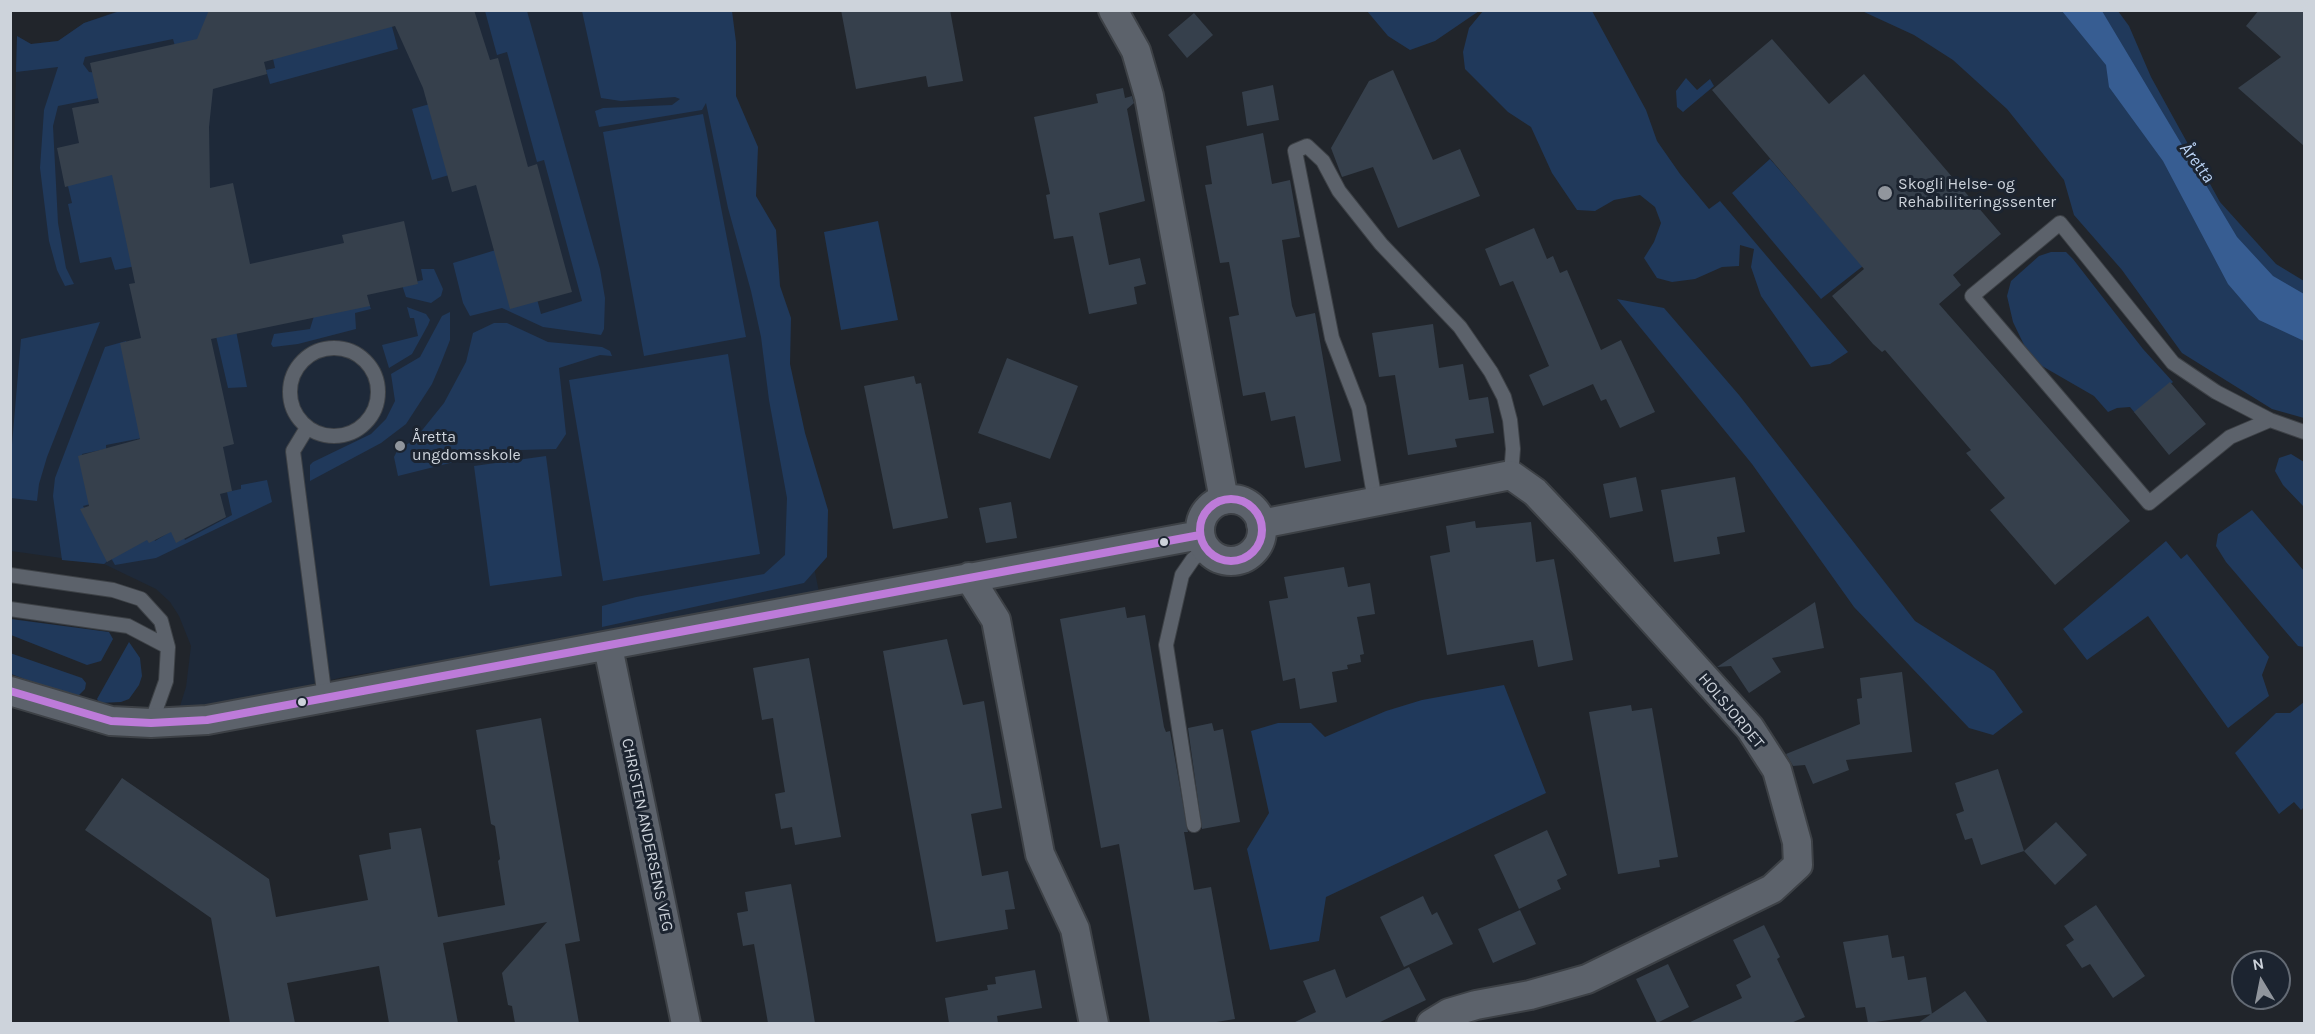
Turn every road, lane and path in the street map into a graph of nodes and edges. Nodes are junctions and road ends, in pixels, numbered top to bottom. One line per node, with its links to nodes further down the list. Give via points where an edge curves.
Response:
1 (1113, 10): 6 (street, via 1136,51 1149,96)
2 (2271, 420): 2 (lane, via 2230,437 2150,503 1972,296 2060,223 2173,363 2216,392); 4 (lane)
3 (307, 428): 3 (lane, via 293,411 289,388 298,365 315,351 342,348 362,357 375,374 379,394 373,413 354,432 326,436); 18 (lane, via 293,452)
4 (2304, 432)
5 (1511, 475): 7 (street); 7 (lane, via 1510,420 1504,396 1491,372 1460,327 1381,244 1339,191 1323,161 1307,146 1295,151 1332,338 1359,408); 23 (street, HOLSJORDET, via 1554,511 1750,728 1777,770 1797,842 1798,865 1788,877 1751,901 1587,979 1476,1005)
6 (1224, 500): 8 (street, via 1252,506); 9 (street, via 1209,507 1202,516)
7 (1376, 501): 8 (street)
8 (1261, 524): 9 (street, via 1261,538 1248,556 1226,561 1215,557)
9 (1203, 542): 10 (street); 20 (lane, via 1182,575 1166,645)
10 (1018, 568): 12 (street); 14 (street)
11 (10, 575): 15 (lane, via 113,590 141,599 161,621)
12 (969, 577): 14 (street); 16 (street)
13 (10, 609): 15 (lane, via 129,626)
14 (996, 620): 22 (street, via 1040,854 1075,929)
15 (168, 647): 19 (lane, via 166,681)
16 (608, 647): 18 (street); 21 (street, CHRISTEN ANDERSENS VEG)
17 (10, 692): 19 (street, via 111,721)
18 (325, 699): 19 (street, via 207,720)
19 (151, 723)
20 (1194, 825)
21 (686, 1023)
22 (1094, 1023)
23 (1431, 1023)

